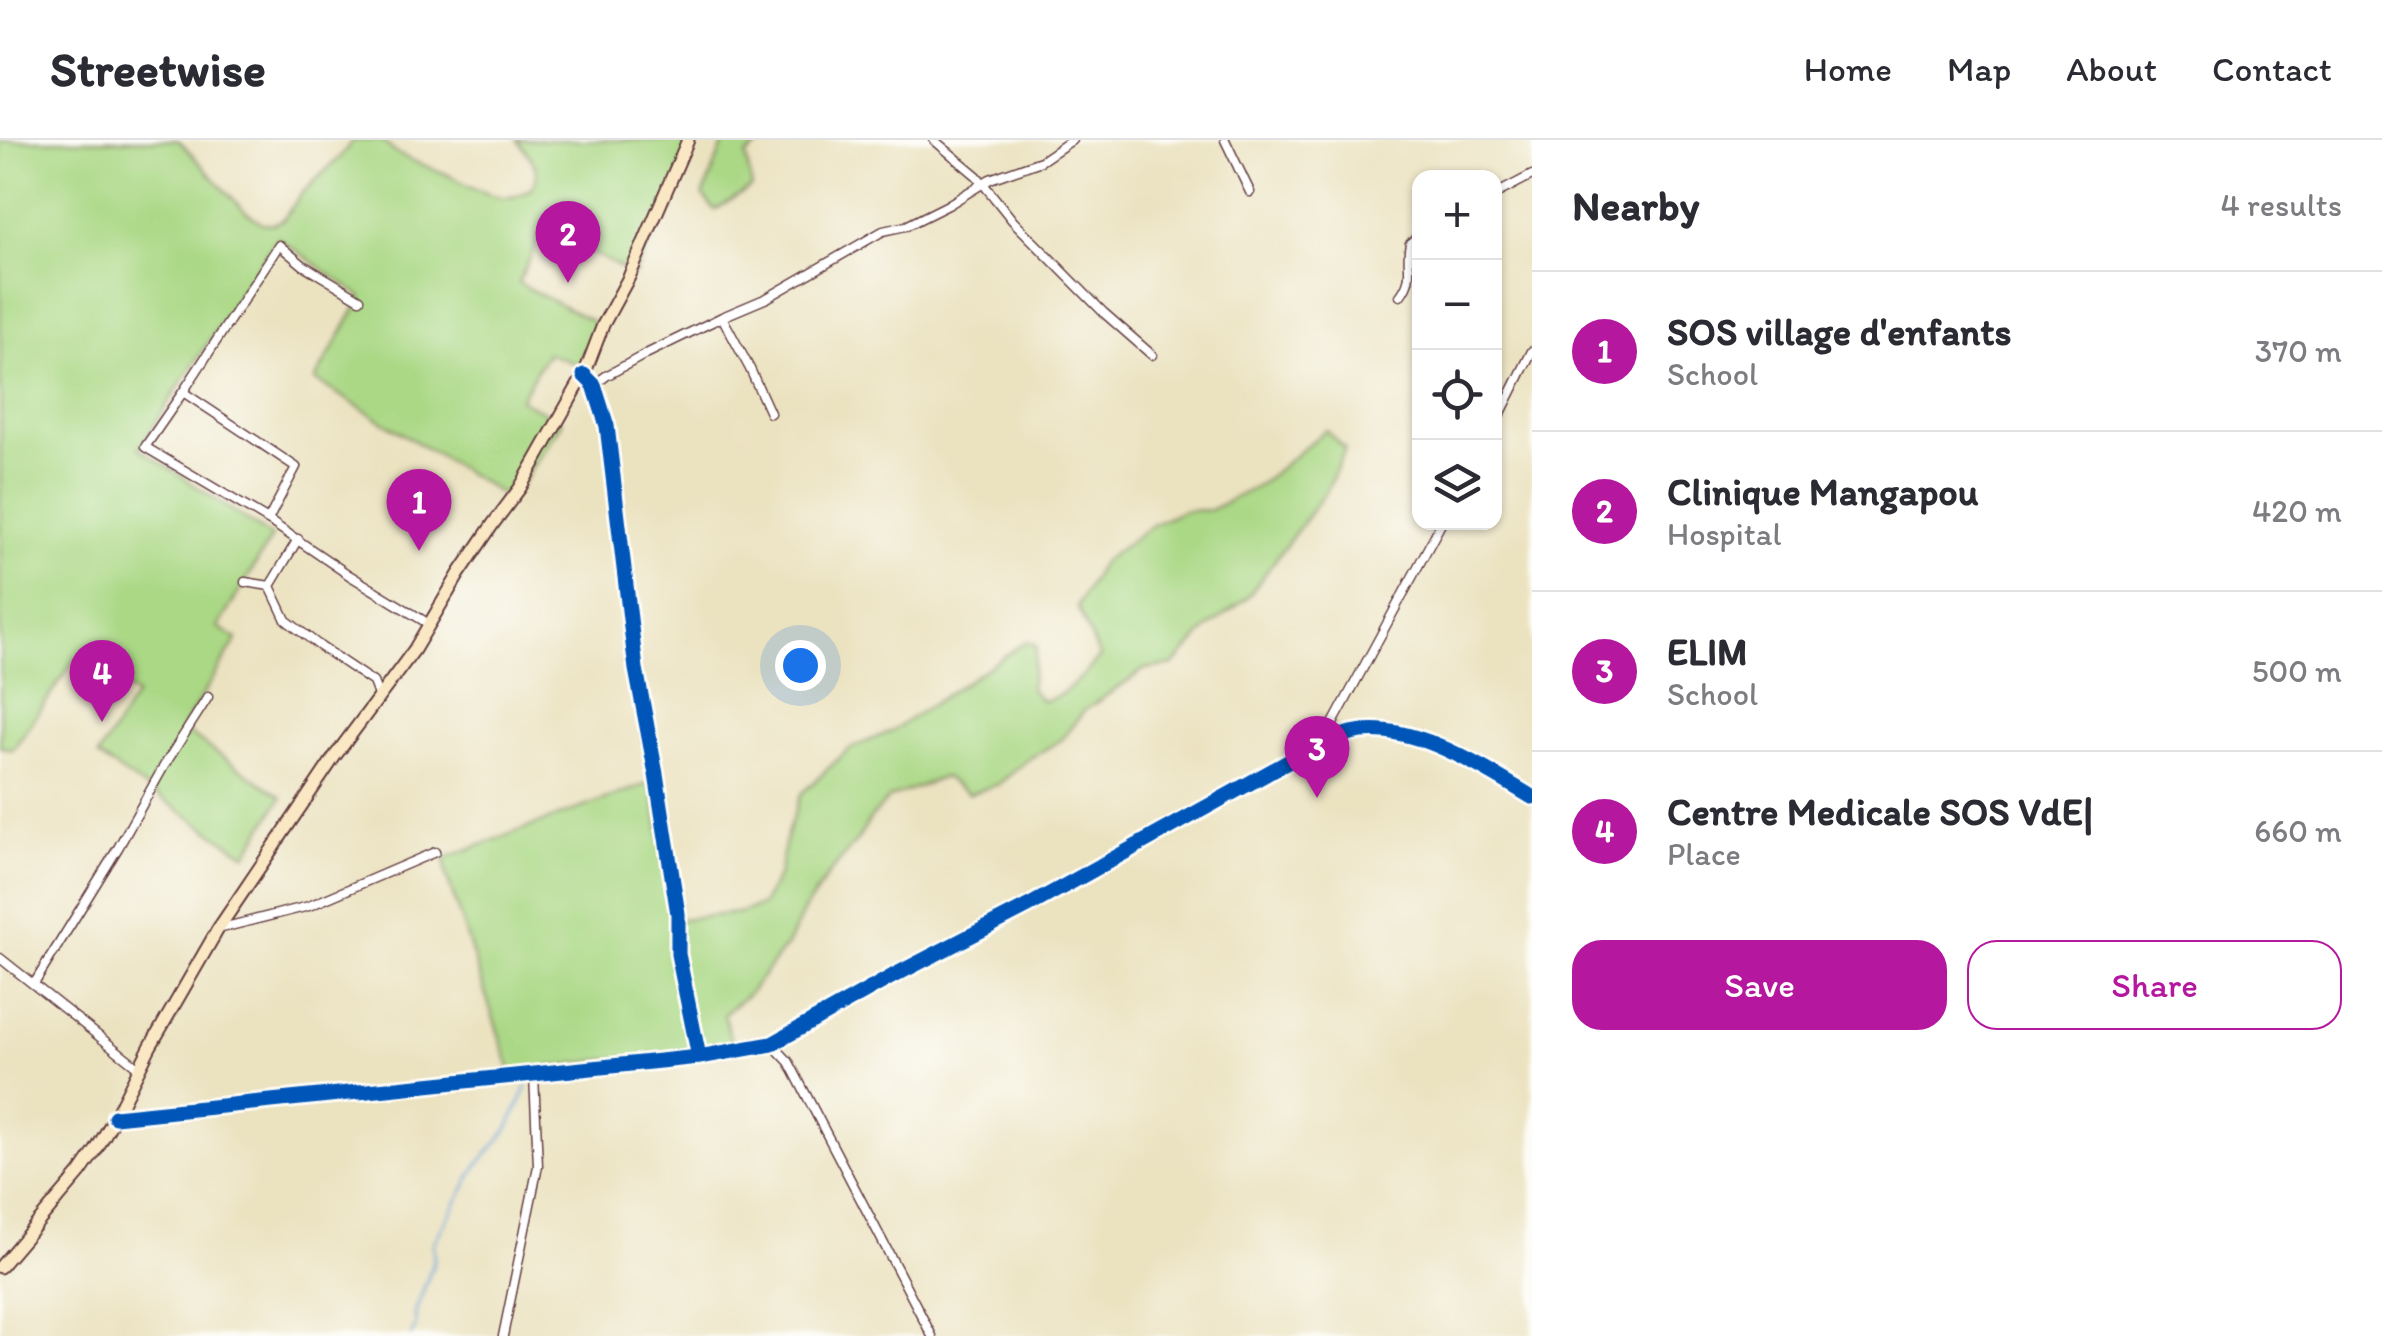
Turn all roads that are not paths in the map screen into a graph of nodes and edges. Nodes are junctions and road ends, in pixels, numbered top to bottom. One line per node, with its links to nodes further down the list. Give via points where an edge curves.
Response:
1 (688, 140): 15 (main road)
2 (934, 140): 6 (street)
3 (1072, 140): 6 (street)
4 (1225, 140): 8 (street)
5 (1532, 176): 7 (street)
6 (982, 184): 12 (street); 14 (street)
7 (1502, 191)
8 (1250, 192)
9 (1412, 241): 10 (street, via 1410,279)
10 (1400, 296)
11 (360, 300): 17 (street, via 279,245)
12 (722, 317): 16 (street); 19 (street)
13 (1532, 351): 18 (street)
14 (1152, 356)
15 (584, 374): 16 (street); 25 (main road, via 520,488)
16 (594, 385): 35 (street, via 607,426 636,669 678,914 678,954)
17 (184, 392): 20 (street, via 296,468); 20 (street, via 145,447)
18 (1502, 411)
19 (770, 414)
20 (268, 520): 22 (street)
21 (1438, 530): 28 (street)
22 (298, 539): 24 (street); 25 (street)
23 (245, 582): 24 (street)
24 (270, 586): 27 (street, via 286,620 373,682)
25 (428, 624): 27 (main road)
26 (208, 697): 33 (street)
27 (378, 700): 31 (main road)
28 (1322, 744): 29 (street, via 1353,732 1398,732); 34 (street)
29 (1532, 796)
30 (435, 852): 31 (street, via 309,906)
31 (218, 929): 36 (main road)
32 (0, 958): 33 (street)
33 (34, 984): 36 (street)
34 (772, 1044): 35 (street); 41 (street, via 789,1062)
35 (700, 1057): 37 (street)
36 (139, 1068): 38 (main road)
37 (534, 1074): 38 (street); 40 (street, via 538,1166)
38 (116, 1117): 39 (main road, via 80,1173)
39 (0, 1267)
40 (502, 1336)
41 (932, 1336)

